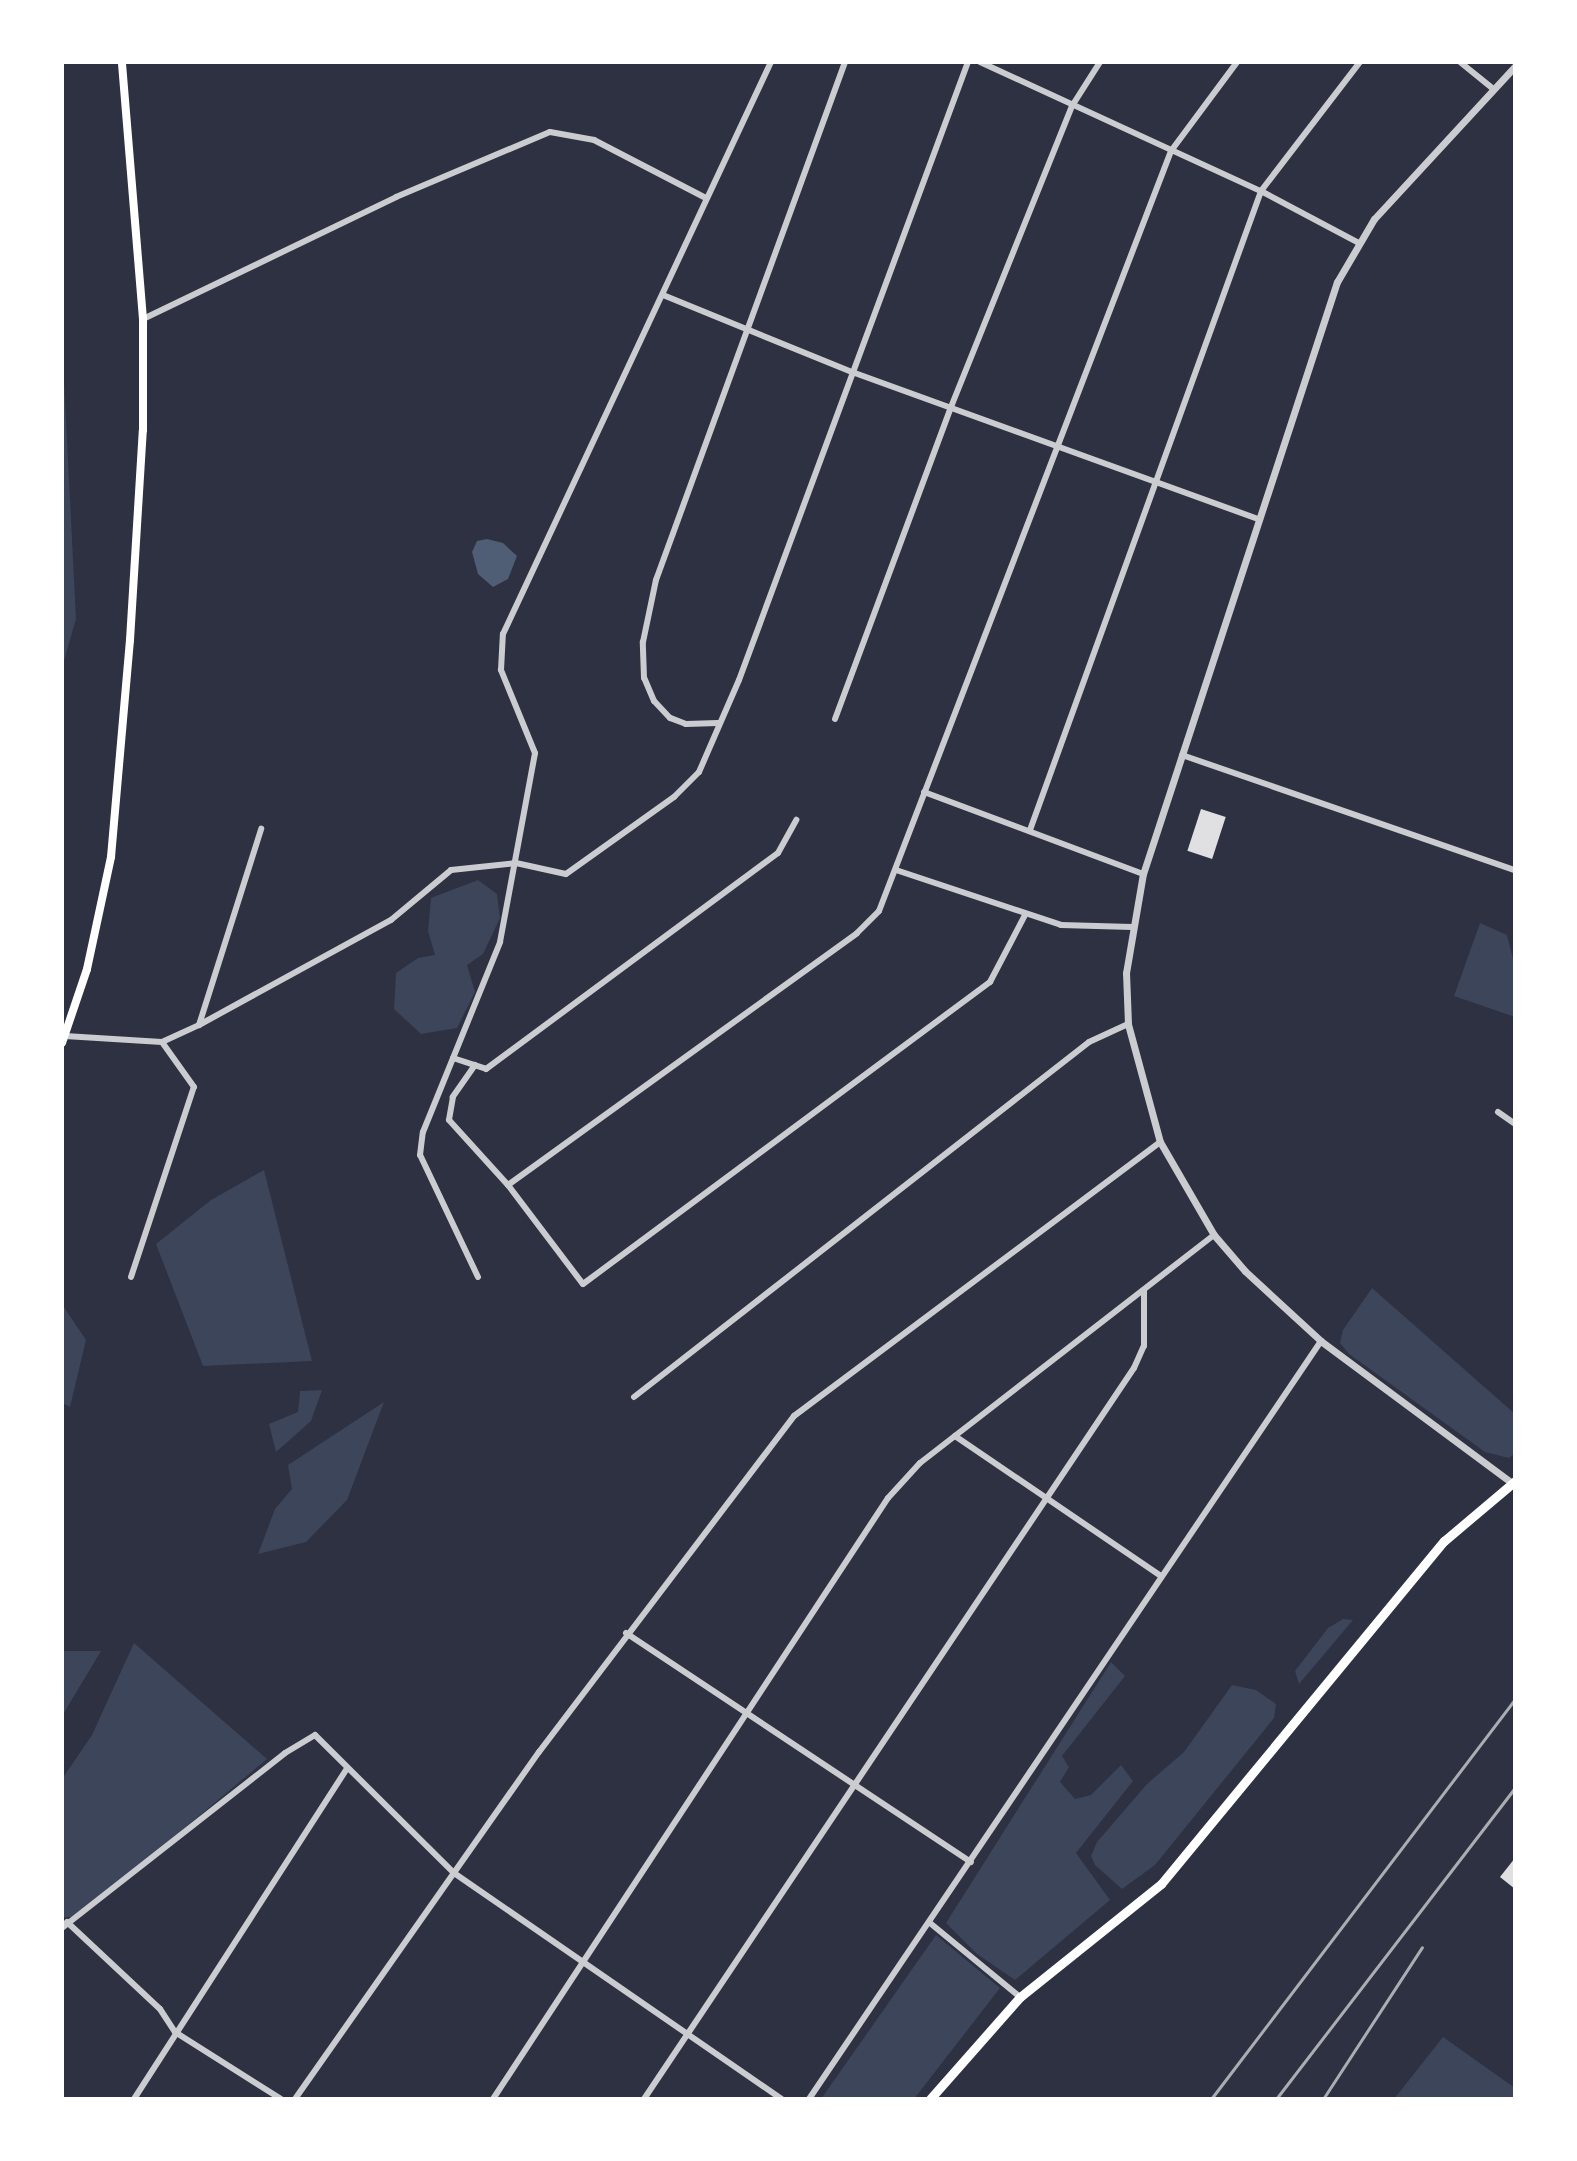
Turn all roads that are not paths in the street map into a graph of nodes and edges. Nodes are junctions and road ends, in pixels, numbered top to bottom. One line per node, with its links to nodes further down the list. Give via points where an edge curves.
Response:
1 (122, 62): 18 (main road)
2 (771, 62): 15 (street)
3 (845, 62): 19 (street)
4 (968, 62): 20 (street)
5 (980, 62): 12 (street)
6 (1100, 62): 12 (street)
7 (1237, 62): 13 (street)
8 (1360, 62): 14 (street)
9 (1460, 62): 11 (street)
10 (1515, 66): 11 (street)
11 (1491, 87): 16 (street)
12 (1072, 106): 13 (street); 21 (street)
13 (1171, 151): 14 (street); 22 (street)
14 (1261, 191): 16 (street); 23 (street)
15 (706, 198): 17 (street); 18 (street, via 594,140 550,132 396,197)
16 (1357, 242): 24 (street, via 1337,282)
17 (663, 295): 19 (street); 32 (street, via 503,634 501,670 535,753)
18 (143, 319): 40 (main road, via 143,430 118,804 98,923)
19 (745, 331): 20 (street); 26 (street, via 656,580 643,642 644,678 654,701 670,718 686,724)
20 (852, 372): 21 (street); 26 (street, via 739,680)
21 (951, 407): 22 (street); 25 (street)
22 (1055, 444): 23 (street); 28 (street)
23 (1154, 482): 24 (street); 31 (street)
24 (1260, 520): 27 (street)
25 (835, 719)
26 (718, 723): 32 (street, via 691,780 566,874)
27 (1182, 755): 34 (street); 35 (street)
28 (924, 792): 31 (street); 33 (street)
29 (796, 820): 43 (street, via 778,853 735,886 486,1069)
30 (261, 829): 39 (street)
31 (1030, 830): 35 (street)
32 (516, 863): 39 (street, via 451,870 391,920); 42 (street, via 500,942)
33 (896, 870): 36 (street); 47 (street, via 879,911 857,933)
34 (1515, 870)
35 (1143, 874): 37 (street)
36 (1025, 915): 37 (street, via 1061,925); 47 (street, via 990,982 583,1284)
37 (1132, 927): 38 (street, via 1126,973)
38 (1128, 1024): 46 (street); 53 (street, via 1089,1042)
39 (199, 1025): 41 (street)
40 (63, 1039): 41 (street)
41 (162, 1042): 49 (street, via 194,1087)
42 (453, 1058): 43 (street); 50 (street, via 423,1132 420,1155)
43 (475, 1065): 47 (street, via 453,1097 449,1120)
44 (1498, 1112): 45 (street)
45 (1515, 1124)
46 (1160, 1142): 48 (street); 58 (street, via 794,1416)
47 (508, 1185)
48 (1214, 1235): 51 (street); 52 (street)
49 (131, 1277)
50 (478, 1277)
51 (1144, 1290): 54 (street); 56 (street, via 1144,1346)
52 (1321, 1341): 55 (street); 57 (street)
53 (634, 1397)
54 (955, 1436): 56 (street); 59 (street, via 888,1498)
55 (1513, 1482): 67 (main road, via 1466,1519 1398,1593 1161,1884)
56 (1046, 1502): 57 (street); 61 (street)
57 (1161, 1576): 62 (street)
58 (626, 1633): 59 (street); 63 (street)
59 (747, 1715): 61 (street); 66 (street)
60 (347, 1769): 63 (street); 65 (street, via 315,1735); 68 (street)
61 (855, 1786): 62 (street); 69 (street)
62 (971, 1862): 64 (street)
63 (454, 1873): 66 (street); 72 (street)
64 (930, 1923): 67 (street); 76 (street)
65 (64, 1925): 68 (street, via 160,2009)
66 (580, 1964): 69 (street); 73 (street)
67 (1020, 1997): 77 (main road)
68 (175, 2032): 70 (street); 71 (street)
69 (689, 2033): 74 (street); 75 (street)
70 (134, 2099)
71 (281, 2099)
72 (295, 2099)
73 (493, 2099)
74 (644, 2099)
75 (782, 2099)
76 (809, 2099)
77 (930, 2099)

